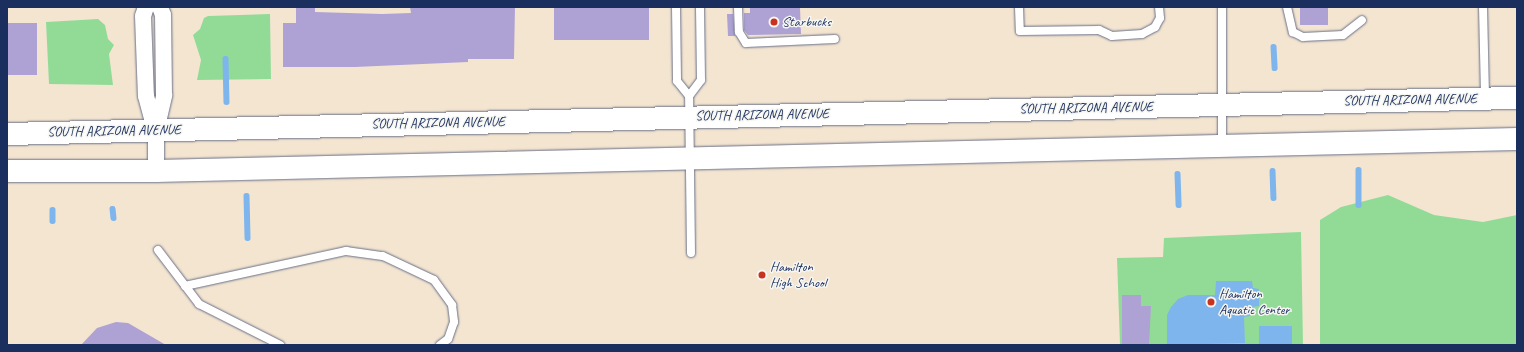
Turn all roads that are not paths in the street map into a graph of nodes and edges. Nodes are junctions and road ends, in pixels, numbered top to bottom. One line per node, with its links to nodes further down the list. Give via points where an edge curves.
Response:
1 (146, 7): 17 (street, via 143,16 146,96)
2 (160, 7): 17 (street, via 163,15 164,95)
3 (676, 7): 16 (lane, via 677,81)
4 (700, 7): 16 (lane, via 701,80)
5 (738, 7): 12 (lane, via 739,32 746,43)
6 (1019, 7): 7 (lane, via 1020,31 1099,30 1112,36 1142,34 1155,27 1160,18)
7 (1159, 7)
8 (1222, 7): 15 (lane)
9 (1287, 7): 11 (lane, via 1293,32 1303,37 1343,35)
10 (1483, 7): 13 (lane)
11 (1362, 20)
12 (835, 39)
13 (1485, 98): 14 (main road, SOUTH ARIZONA AVENUE); 15 (main road, SOUTH ARIZONA AVENUE)
14 (1517, 98)
15 (1221, 105): 16 (main road, SOUTH ARIZONA AVENUE); 20 (lane)
16 (689, 107): 17 (main road, SOUTH ARIZONA AVENUE); 21 (lane)
17 (156, 130): 18 (main road, SOUTH ARIZONA AVENUE); 23 (street)
18 (7, 134)
19 (1517, 139): 20 (main road)
20 (1222, 146): 21 (main road)
21 (690, 159): 23 (main road); 25 (lane)
22 (7, 171): 23 (main road)
23 (156, 171)
24 (158, 250): 26 (lane)
25 (691, 254)
26 (186, 286): 27 (lane, via 199,304); 28 (lane, via 346,251 382,256 434,280 452,305 454,322 448,339)
27 (280, 345)
28 (440, 345)

